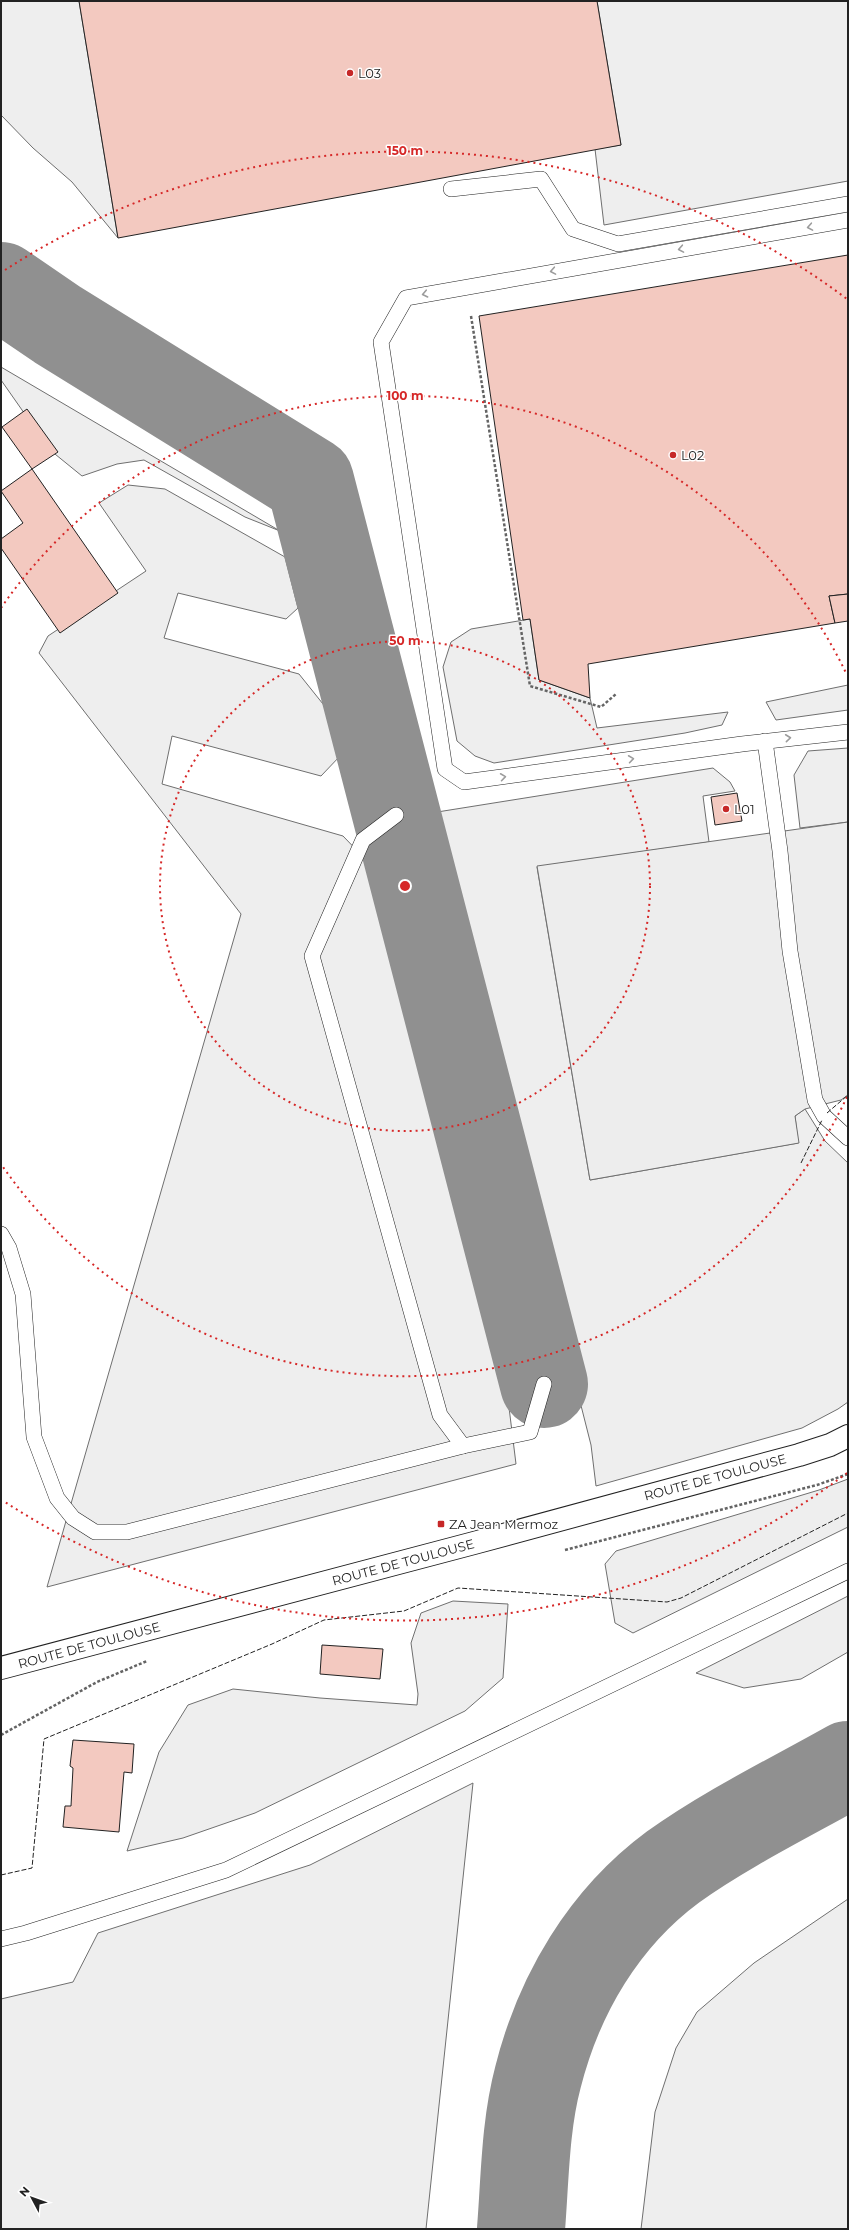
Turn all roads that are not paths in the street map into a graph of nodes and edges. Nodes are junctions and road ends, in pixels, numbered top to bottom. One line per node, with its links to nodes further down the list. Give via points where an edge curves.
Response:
1 (451, 189): 2 (lane, via 541,179 573,230 618,244)
2 (848, 204)
3 (848, 220): 5 (lane, one-way to 5, via 406,298 381,342 445,769 464,782)
4 (848, 732): 5 (lane, one-way to 4)
5 (765, 741): 7 (lane, via 790,950 814,1100 824,1116)
6 (396, 815): 11 (lane, via 363,840 312,956 440,1415)
7 (848, 1138)
8 (1, 1234): 11 (lane, via 23,1294 34,1437 57,1498 73,1518 95,1532 127,1532)
9 (544, 1384): 11 (lane, via 530,1432)
10 (848, 1436): 13 (main road, ROUTE DE TOULOUSE, via 805,1453 707,1480)
11 (463, 1446)
12 (848, 1571): 14 (lane, via 226,1870)
13 (1, 1668)
14 (1, 1939)

